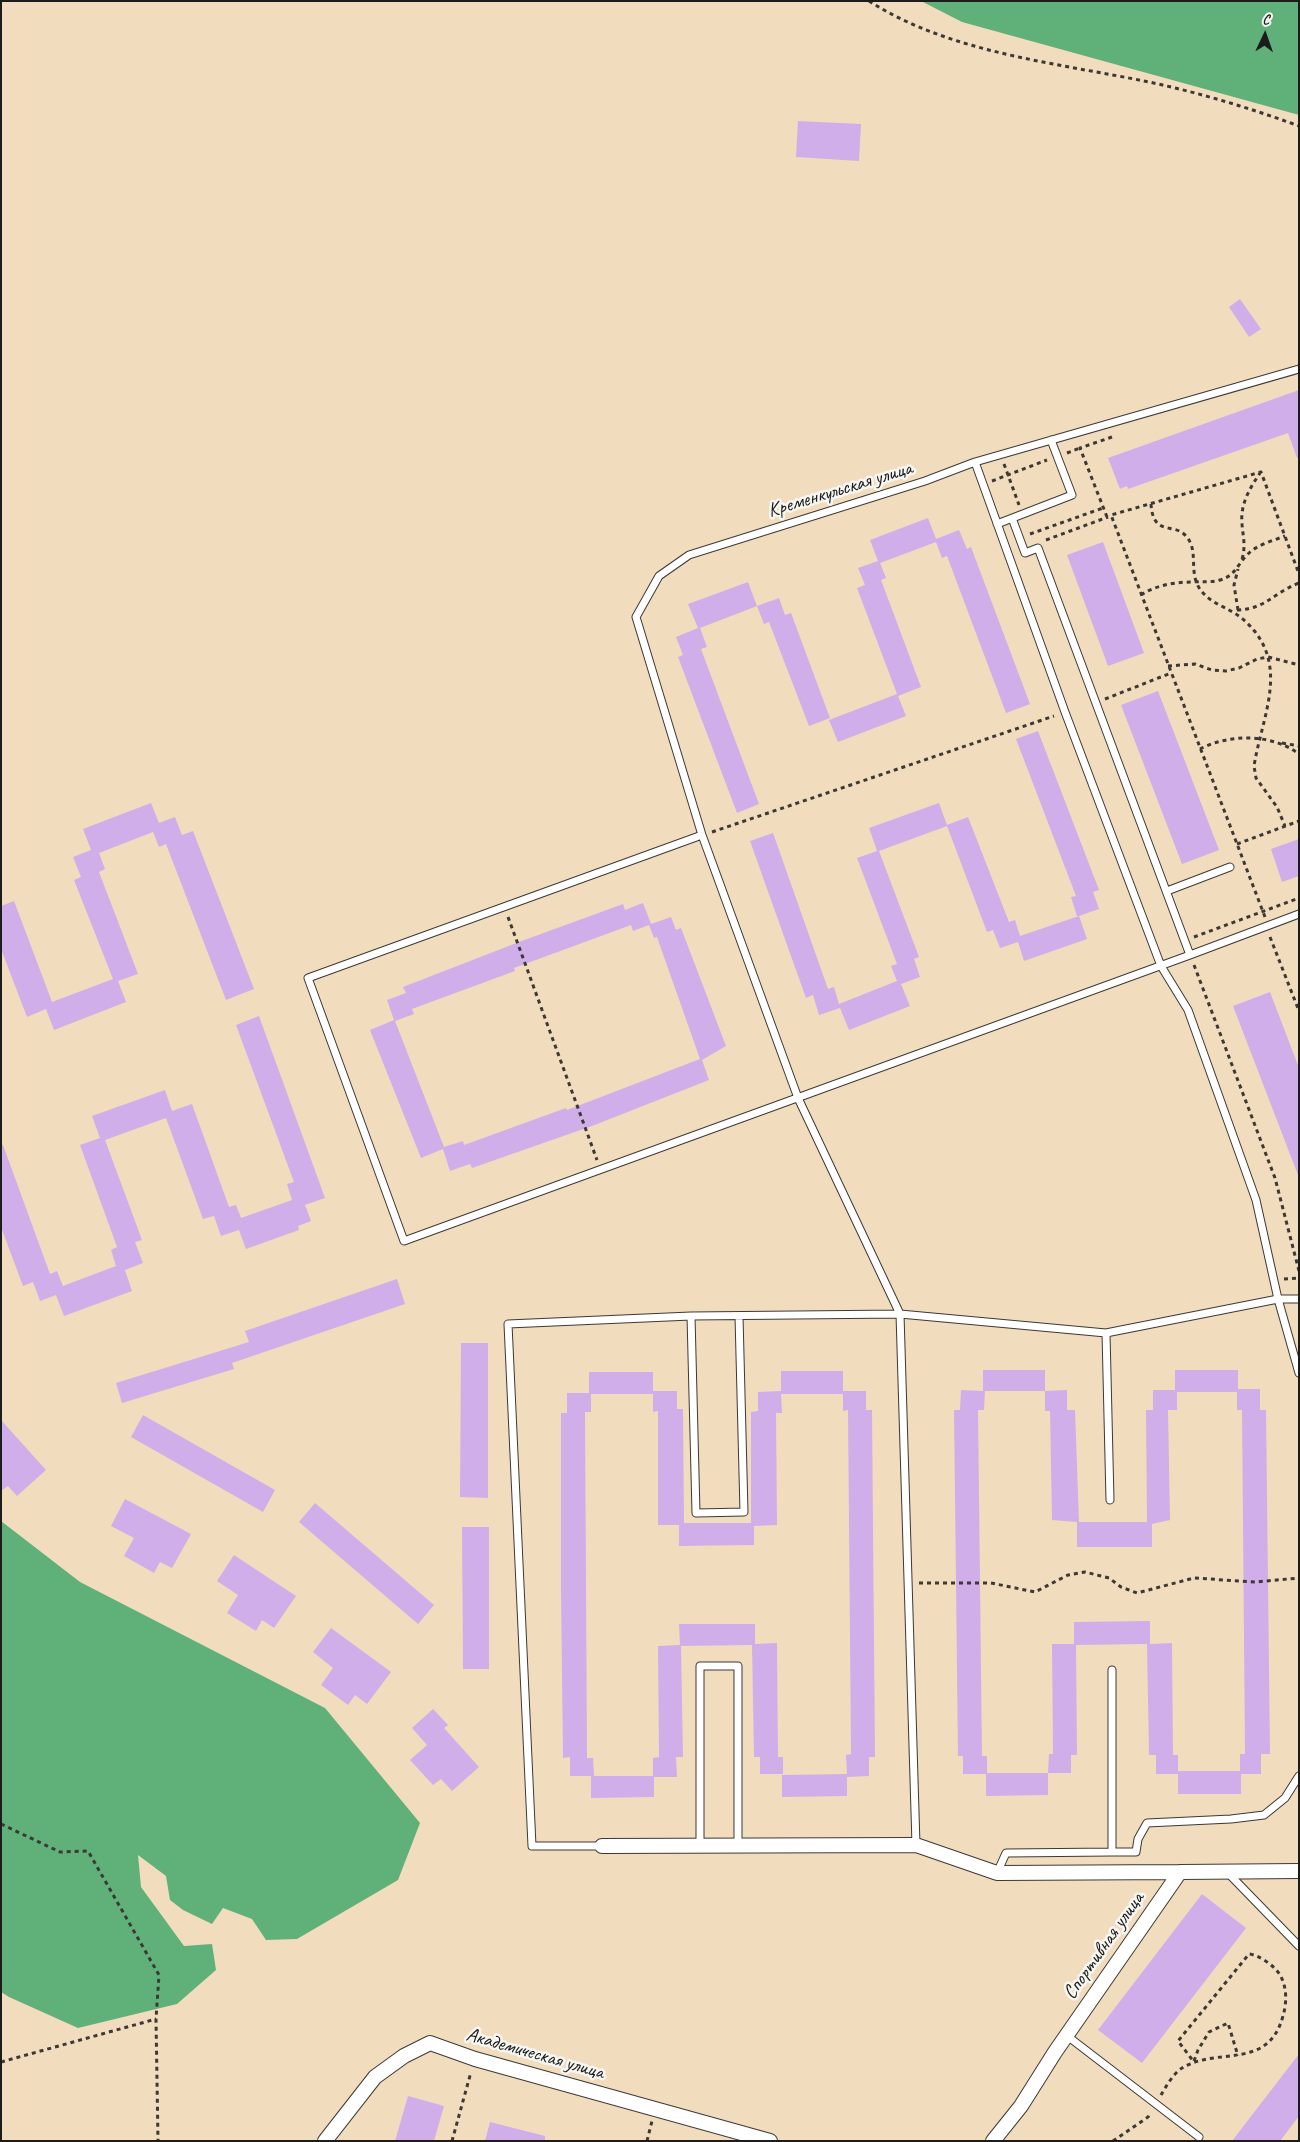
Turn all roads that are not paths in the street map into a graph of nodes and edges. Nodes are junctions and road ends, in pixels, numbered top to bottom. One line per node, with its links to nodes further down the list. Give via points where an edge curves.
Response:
1 (1299, 369): 2 (lane, Кременкульская улица)
2 (1052, 440): 3 (lane, Кременкульская улица); 4 (lane, via 1072,496)
3 (975, 462): 5 (lane); 6 (lane, Кременкульская улица, via 689,555 659,576 636,616)
4 (1012, 518): 5 (lane); 8 (lane, via 1025,553 1038,548)
5 (997, 524): 11 (lane)
6 (702, 835): 12 (lane, Кременкульская улица); 12 (lane, via 308,978 362,1128 404,1240)
7 (1230, 867): 8 (lane)
8 (1166, 891): 10 (lane)
9 (1299, 914): 10 (lane)
10 (1190, 955): 11 (lane)
11 (1161, 966): 12 (lane); 14 (lane, via 1188,1010 1256,1200)
12 (798, 1098): 15 (lane, Кременкульская улица)
13 (1299, 1299): 14 (lane)
14 (1278, 1300): 18 (lane); 19 (lane)
15 (900, 1314): 17 (lane); 18 (lane); 25 (lane)
16 (691, 1316): 17 (lane); 17 (lane, via 696,1513 744,1512); 26 (lane, via 508,1324 532,1846)
17 (739, 1316)
18 (1106, 1333): 20 (lane)
19 (1299, 1373)
20 (1110, 1500)
21 (1112, 1670): 27 (lane)
22 (1299, 1776): 27 (lane, via 1285,1798 1264,1815 1231,1820 1147,1823 1138,1839 1136,1852)
23 (700, 1845): 24 (street); 24 (lane, via 700,1666 738,1666); 26 (street)
24 (738, 1845): 25 (street)
25 (916, 1845): 31 (street)
26 (602, 1846)
27 (1112, 1852): 31 (lane, via 1006,1853)
28 (1299, 1871): 30 (street)
29 (1180, 1872): 30 (street); 31 (street); 33 (street, Спортивная улица)
30 (1228, 1872): 32 (lane)
31 (997, 1873)
32 (1299, 1946)
33 (1066, 2035): 34 (lane); 37 (street, Спортивная улица)
34 (1199, 2137)
35 (325, 2141): 36 (street, Академическая улица, via 375,2077 430,2042 475,2059)
36 (770, 2141)
37 (993, 2141)

